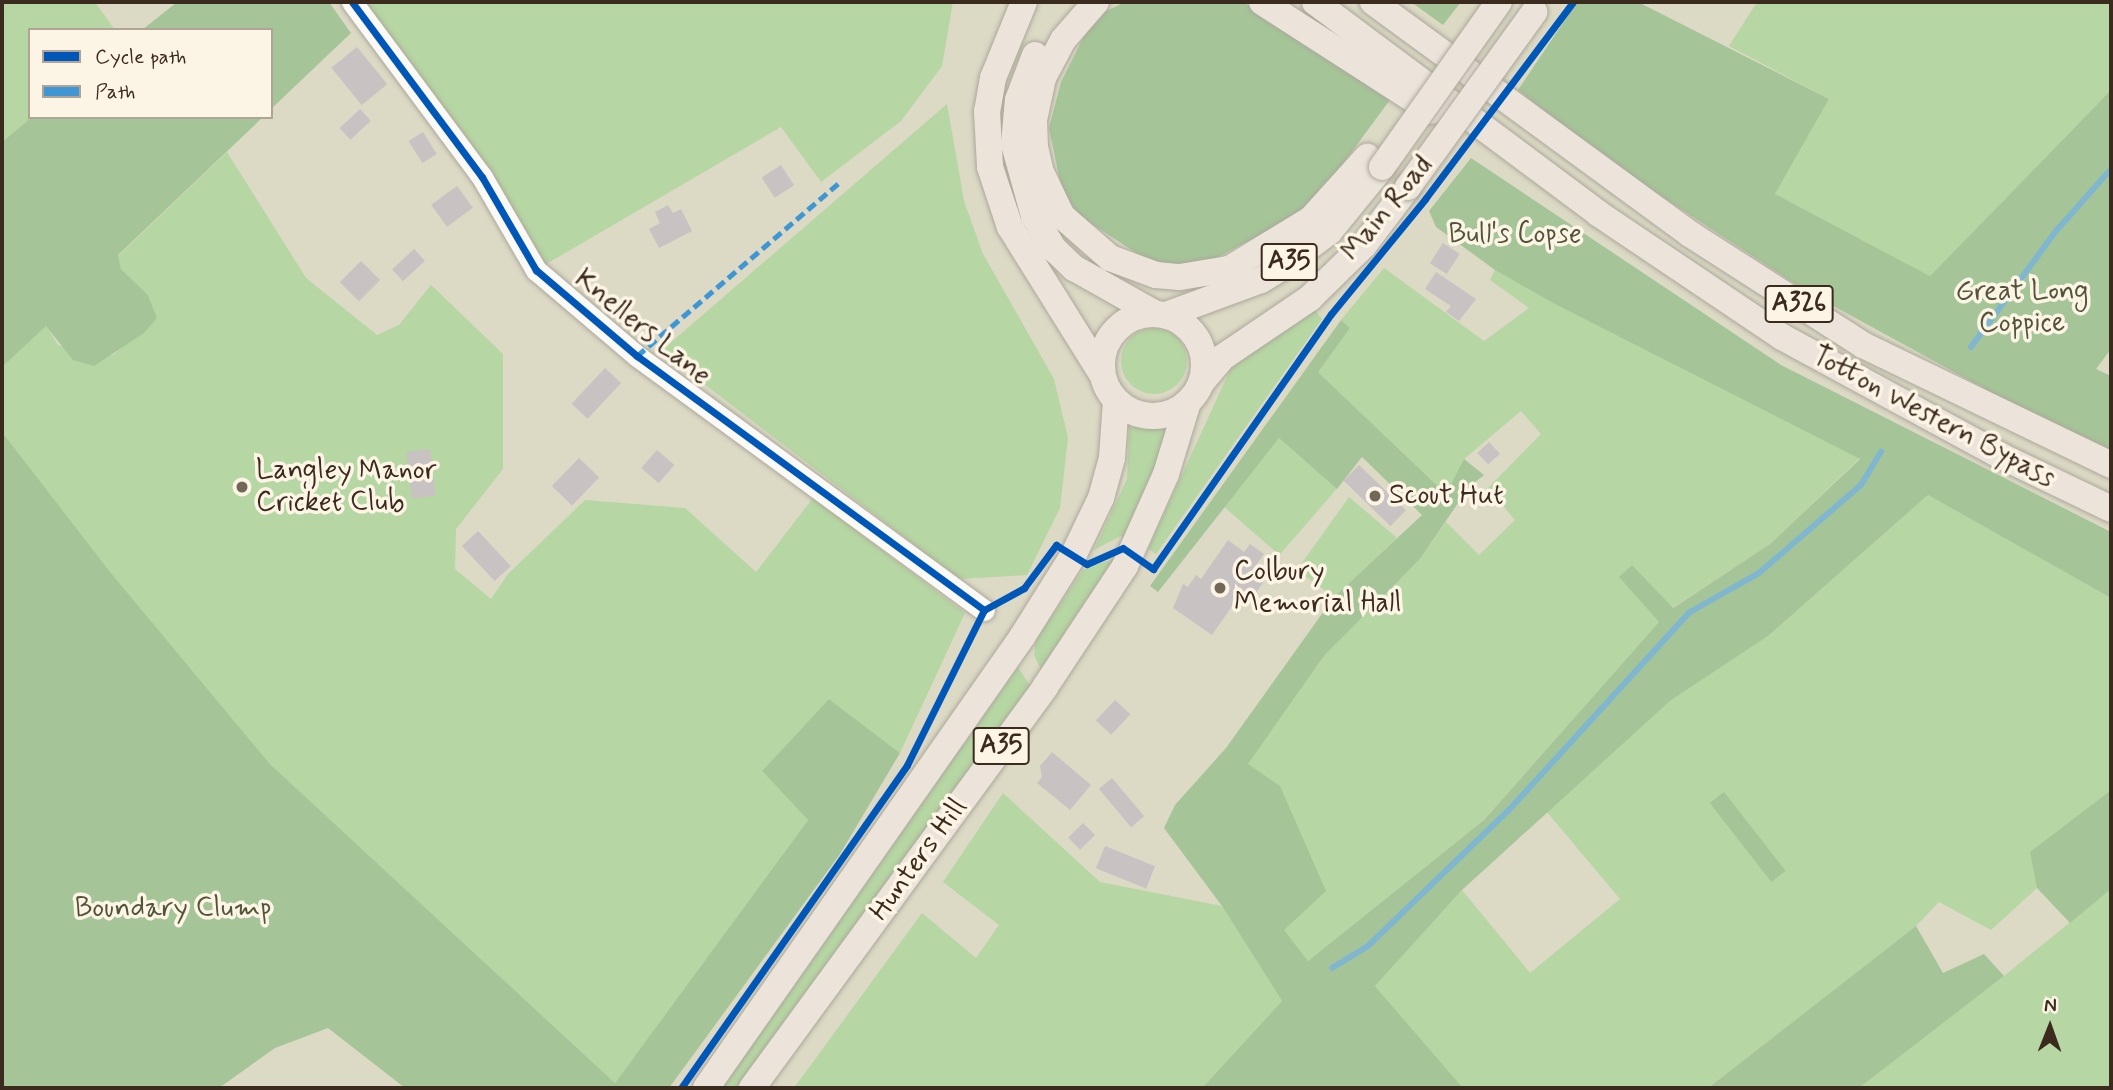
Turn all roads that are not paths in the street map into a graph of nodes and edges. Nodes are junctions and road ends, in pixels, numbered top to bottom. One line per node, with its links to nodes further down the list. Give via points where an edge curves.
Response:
1 (352, 2): 17 (street, Knellers Lane, via 482,177 536,270 637,356)
2 (1024, 2): 12 (main road, via 993,78 987,111 990,167 1010,227)
3 (1094, 2): 9 (main road, via 1063,40 1043,78 1034,120 1035,147 1041,172 1062,216 1110,258 1156,275 1180,277 1229,269 1311,219); 11 (main road, via 1072,13 1033,57 1015,118 1019,171 1034,216 1054,249 1092,281)
4 (1262, 2): 10 (main road)
5 (1315, 2): 10 (main road, Totton Western Bypass / A326)
6 (1373, 2): 15 (main road, Totton Western Bypass / A326, via 1690,234 1863,345)
7 (1499, 2): 9 (main road, Main Road / A35, bridge)
8 (1538, 7): 13 (main road, Main Road / A35, bridge, via 1364,245 1310,298 1223,357)
9 (1375, 162): 11 (main road, Main Road / A35, via 1329,232 1282,268 1261,280)
10 (1599, 214): 16 (main road, Totton Western Bypass / A326, via 1834,368)
11 (1160, 314): 12 (main road, via 1125,321 1114,331 1101,359); 13 (main road, via 1191,330 1199,341 1204,369)
12 (1102, 374): 14 (main road)
13 (1195, 393): 14 (main road, via 1160,416 1137,413); 19 (main road, Hunters Hill / A35, via 1125,566 1045,687)
14 (1116, 401): 18 (main road, Hunters Hill / A35, via 1112,458 1101,498 1074,554 1022,637)
15 (2111, 465)
16 (2111, 509)
17 (984, 610)
18 (706, 1088)
19 (752, 1088)

